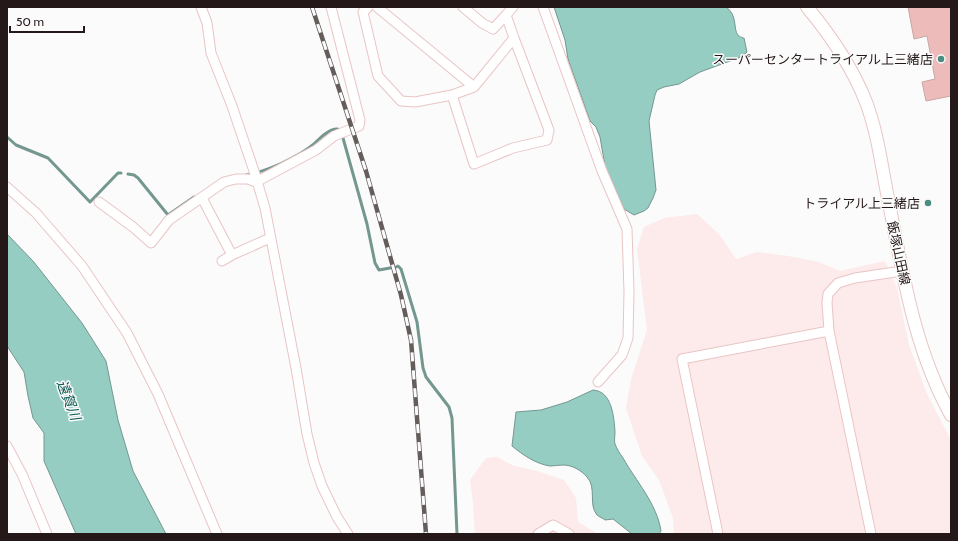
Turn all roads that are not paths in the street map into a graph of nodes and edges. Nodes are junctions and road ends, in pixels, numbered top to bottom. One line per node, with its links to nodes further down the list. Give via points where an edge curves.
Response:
1 (201, 7): 13 (street, via 207,23 211,53)
2 (331, 7): 13 (street, via 360,120 359,126 340,133 316,150)
3 (368, 7): 12 (street, via 363,12 378,76 402,101 415,102)
4 (377, 7): 11 (street)
5 (463, 7): 9 (street, via 493,29)
6 (512, 7): 9 (street)
7 (543, 7): 22 (street, via 602,171 627,229 630,292 628,338 622,355)
8 (807, 7): 20 (main road, 飯塚山田線, via 847,61 866,102 878,144)
9 (506, 15): 10 (street)
10 (514, 38): 11 (street); 12 (street, via 549,130 547,140 512,148 474,164)
11 (474, 87): 12 (street)
12 (452, 95)
13 (255, 176): 15 (street, via 224,182); 17 (street)
14 (7, 187): 26 (street, via 36,213 82,266 127,333 158,394)
15 (202, 198): 16 (street, via 169,220 151,244); 18 (street)
16 (99, 202)
17 (270, 238): 18 (street); 27 (street, via 314,463 322,486)
18 (232, 255): 19 (street)
19 (222, 261)
20 (902, 271): 21 (street, via 838,283 828,294); 23 (main road, 飯塚山田線, via 929,370)
21 (829, 331): 30 (street, via 682,359); 31 (street)
22 (598, 382)
23 (951, 415)
24 (7, 446): 25 (street, via 22,474)
25 (47, 534)
26 (217, 534)
27 (348, 534)
28 (538, 534): 29 (street, via 553,525)
29 (570, 534)
30 (718, 534)
31 (871, 534)

